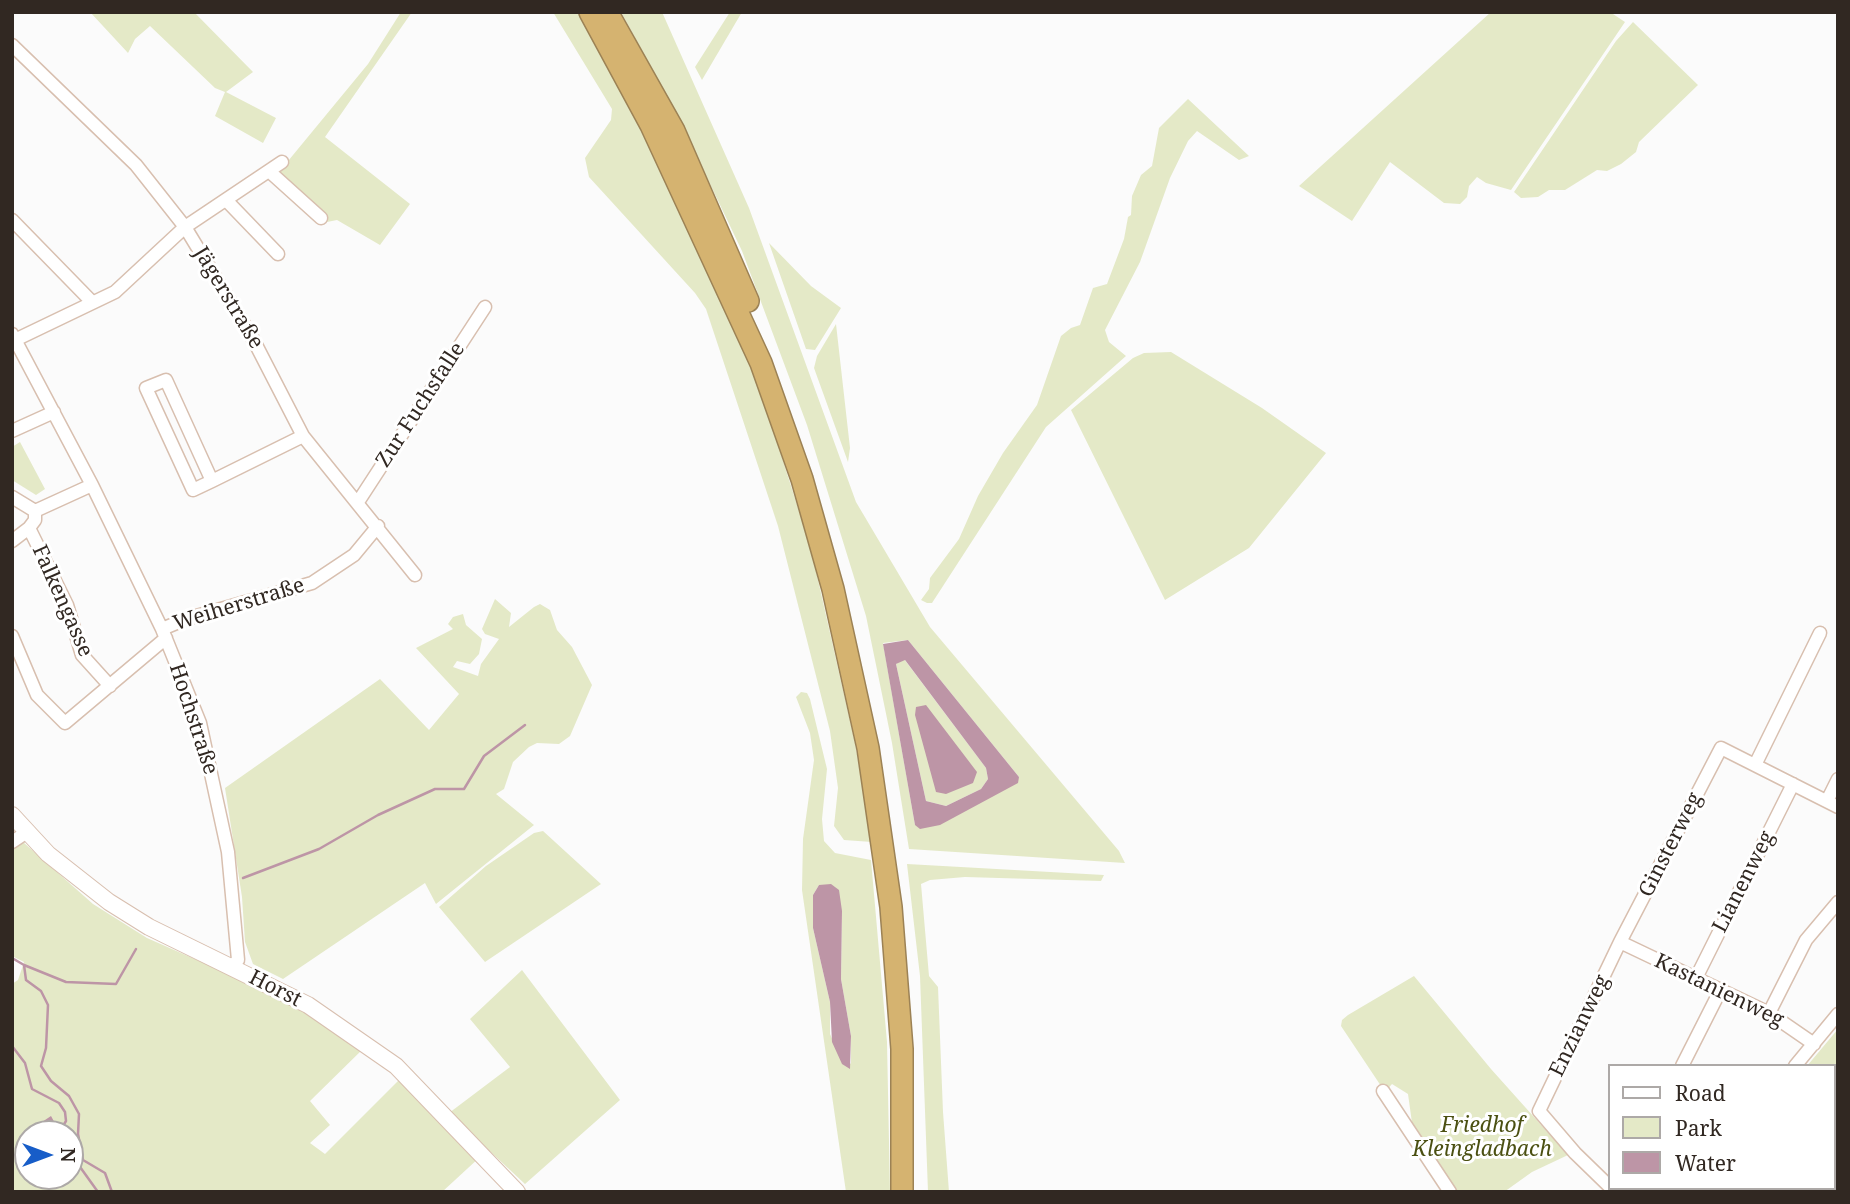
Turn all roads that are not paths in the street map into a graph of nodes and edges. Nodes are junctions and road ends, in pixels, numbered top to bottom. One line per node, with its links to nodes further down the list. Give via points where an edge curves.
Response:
1 (590, 12): 50 (highway, via 651,125 761,363 802,479 833,589 868,748 891,907 902,1049)
2 (607, 12): 51 (highway, via 668,120 712,214 767,346 836,549 882,764 905,929)
3 (12, 45): 8 (street, Jägerstraße, via 136,165)
4 (282, 162): 5 (street)
5 (270, 172): 6 (street); 7 (street)
6 (226, 200): 8 (street); 10 (street)
7 (321, 219)
8 (185, 227): 11 (street, via 114,292); 16 (street, Jägerstraße, via 253,339)
9 (15, 228): 11 (street)
10 (278, 254)
11 (92, 302): 13 (street)
12 (485, 307): 20 (street, Zur Fuchsfalle)
13 (14, 337): 14 (street, Hochstraße)
14 (54, 412): 15 (street); 18 (street, Hochstraße)
15 (12, 431)
16 (303, 436): 17 (street); 20 (street, Jägerstraße)
17 (212, 481): 17 (street, via 192,490 146,388 166,380)
18 (92, 485): 21 (street); 26 (street, Hochstraße)
19 (12, 496): 21 (street)
20 (358, 502): 22 (street, Jägerstraße)
21 (35, 511): 23 (street, Falkengasse)
22 (378, 526): 25 (street, Jägerstraße); 26 (street, Weiherstraße, via 354,555 313,583 186,619)
23 (30, 528): 24 (street); 29 (street, Falkengasse, via 67,605 82,655)
24 (12, 541)
25 (415, 575)
26 (164, 633): 29 (street, Weiherstraße); 39 (street, Hochstraße, via 200,723 228,852 238,960)
27 (1819, 633): 30 (street)
28 (12, 636): 29 (street, Weiherstraße, via 37,695 65,723)
29 (110, 686)
30 (1755, 765): 32 (street); 38 (street, Ginsterweg, via 1721,748)
31 (1838, 779): 33 (street)
32 (1793, 784): 33 (street); 40 (street, Lianenweg)
33 (1832, 804)
34 (12, 815): 35 (street, Horst)
35 (27, 832): 36 (street); 39 (street, Horst, via 77,879 109,901 149,927)
36 (12, 842)
37 (1838, 902): 42 (street, via 1805,940)
38 (1620, 942): 40 (street, Kastanienweg); 48 (street, Enzianweg, via 1539,1111)
39 (232, 966): 49 (street, Horst, via 308,1005 396,1066)
40 (1695, 980): 41 (street, Kastanienweg)
41 (1720, 991): 42 (street, Kastanienweg); 45 (street)
42 (1769, 1013): 44 (street, Kastanienweg)
43 (1838, 1014): 44 (street)
44 (1814, 1044): 46 (street)
45 (1683, 1064)
46 (1798, 1064)
47 (1382, 1091): 52 (street)
48 (1608, 1186)
49 (517, 1192)
50 (902, 1192)
51 (916, 1192)
52 (1450, 1192)

